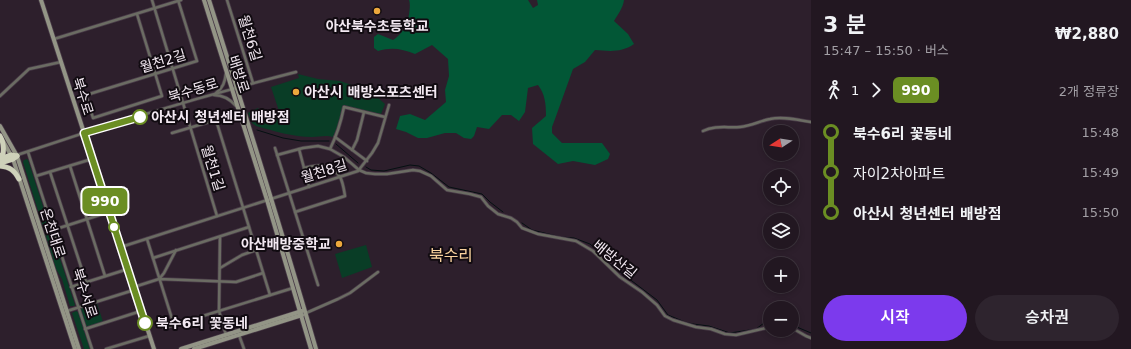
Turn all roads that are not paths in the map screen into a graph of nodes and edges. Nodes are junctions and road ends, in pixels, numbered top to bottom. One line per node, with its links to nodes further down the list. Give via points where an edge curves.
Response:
1 (41, 0): 9 (street, 북수로)
2 (152, 0): 7 (street, 월천1길)
3 (179, 0): 7 (street); 12 (street, 월천2길, via 197,61)
4 (204, 0): 11 (street, 배방로)
5 (209, 0): 16 (street, 배방로)
6 (227, 0): 15 (street, 월천6길)
7 (155, 8): 8 (street); 12 (street, 월천1길)
8 (137, 14): 9 (street); 14 (street)
9 (54, 39): 10 (street, 북수로)
10 (61, 62): 19 (street, 북수로, via 29,69); 20 (street, 북수로)
11 (226, 67): 16 (street, 배방로); 18 (street, via 222,86)
12 (173, 69): 14 (street, 월천2길); 21 (street, 월천1길)
13 (296, 72): 15 (street, 북수동로)
14 (156, 74): 17 (street, 월천2길); 17 (street, via 162,96 94,118)
15 (253, 83): 16 (street, 북수동로)
16 (235, 88): 18 (street, 북수동로); 23 (street, 배방로); 55 (street, 배방로)
17 (86, 95): 20 (street, 월천2길)
18 (212, 95): 21 (street, 북수동로); 23 (street, via 230,100)
19 (0, 96)
20 (73, 99): 31 (street, 북수로)
21 (183, 103): 28 (street, 월천1길); 31 (street, 북수동로)
22 (389, 105): 25 (street, 월천8길)
23 (239, 109): 55 (street, 배방로)
24 (364, 112): 25 (street); 33 (street, via 344,107); 37 (street)
25 (385, 117): 44 (street, 월천8길, via 378,143)
26 (811, 122): 29 (street, via 771,118 748,126 712,127)
27 (0, 126): 41 (street, 온천대로)
28 (190, 127): 30 (street); 56 (street, via 216,120); 59 (street, 월천1길)
29 (703, 131)
30 (172, 132)
31 (84, 133): 38 (street, 북수동로); 43 (street, 북수로)
32 (0, 136): 40 (highway, via 4,149); 41 (street, 온천대로)
33 (335, 138): 36 (street); 37 (street)
34 (275, 148): 39 (street)
35 (299, 149): 36 (street, via 318,146); 39 (street); 47 (street)
36 (330, 149): 48 (street)
37 (352, 150): 44 (street)
38 (28, 152): 41 (street, 북수동로); 50 (street, 북수서로)
39 (277, 155): 54 (street)
40 (0, 156)
41 (14, 157): 42 (highway); 45 (highway); 52 (street, 온천대로); 85 (street, 온천대로)
42 (0, 159)
43 (92, 159): 46 (street); 57 (street, 북수로)
44 (367, 161): 48 (street, 월천8길)
45 (0, 165): 52 (highway, via 11,168)
46 (70, 166): 49 (street); 60 (street)
47 (304, 168): 51 (street, via 321,165); 53 (street)
48 (359, 170): 51 (street, 월천8길); 91 (street, 배방산길, via 375,174 420,171 431,176 447,190 481,197 498,214 511,218 522,228 576,242 593,251 620,277 657,305 665,316 673,320 725,334 736,335)
49 (50, 172): 50 (street); 61 (street)
50 (36, 176): 63 (street, 북수서로)
51 (340, 178): 53 (street, 월천8길); 58 (street, via 345,196)
52 (19, 179): 99 (street, 온천대로)
53 (309, 187): 54 (street, 월천8길)
54 (289, 193): 55 (street, 월천8길); 58 (street)
55 (269, 199): 56 (street); 66 (street, 배방로); 88 (street, 배방로)
56 (243, 207): 59 (street); 62 (street)
57 (109, 212): 60 (street); 67 (street, 북수로)
58 (295, 212): 79 (street)
59 (217, 216): 65 (street)
60 (87, 219): 61 (street); 75 (street)
61 (68, 225): 63 (street); 78 (street)
62 (249, 227): 64 (street); 69 (street)
63 (53, 230): 80 (street, 북수서로)
64 (220, 237): 68 (street); 72 (street)
65 (147, 239): 67 (street); 70 (street)
66 (279, 242): 69 (street); 81 (street, 배방로)
67 (121, 247): 71 (street, 북수로)
68 (176, 250): 70 (street); 76 (street)
69 (256, 250): 72 (street); 74 (street)
70 (153, 258): 76 (street)
71 (128, 268): 75 (street); 82 (street, 북수로)
72 (220, 268): 77 (street)
73 (378, 272): 88 (street, via 350,293)
74 (263, 273): 77 (street, via 236,282); 83 (street)
75 (105, 276): 78 (street)
76 (160, 278): 77 (street); 82 (street); 89 (street)
77 (219, 281): 87 (street)
78 (86, 282): 80 (street)
79 (318, 285)
80 (71, 287): 84 (street, 북수서로)
81 (293, 288): 83 (street); 88 (street, 배방로)
82 (134, 289): 84 (street); 86 (street, 북수로)
83 (270, 295): 87 (street)
84 (78, 308): 85 (street); 92 (street, 북수서로)
85 (67, 311): 100 (street, 온천대로)
86 (141, 311): 92 (street); 96 (street, 북수로)
87 (219, 311): 89 (street); 94 (street)
88 (303, 313): 94 (street); 95 (street); 107 (street, 배방로); 108 (street, 배방로)
89 (174, 325): 90 (street)
90 (164, 328)
91 (763, 329)
92 (85, 330): 101 (street, 북수서로)
93 (799, 332): 97 (street)
94 (226, 335): 104 (street)
95 (239, 335): 98 (street); 106 (street)
96 (149, 336): 102 (street); 103 (street, 북수로)
97 (811, 338)
98 (200, 348): 105 (street)
99 (75, 349)
100 (79, 349)
101 (92, 349)
102 (106, 349)
103 (154, 349)
104 (181, 349)
105 (194, 349)
106 (244, 349)
107 (311, 349)
108 (316, 349)

